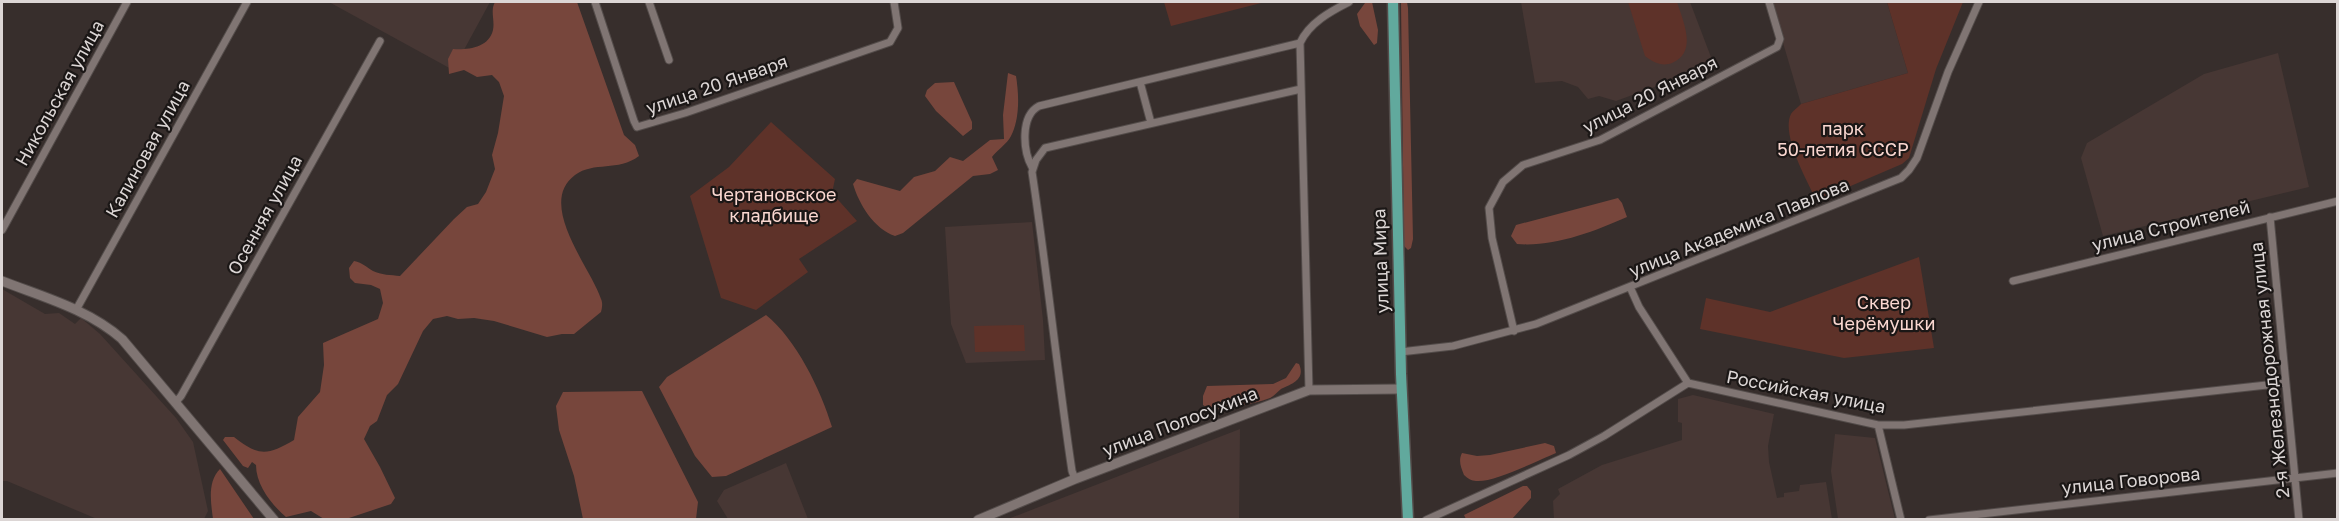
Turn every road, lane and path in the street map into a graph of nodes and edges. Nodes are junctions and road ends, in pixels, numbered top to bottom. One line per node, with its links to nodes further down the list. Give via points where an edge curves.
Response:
1 (127, 2): 19 (street, Никольская улица)
2 (247, 2): 23 (street, Калиновая улица)
3 (595, 2): 5 (street, улица 20 Января, via 637,127 890,42 898,28)
4 (650, 2): 12 (street)
5 (894, 2)
6 (1349, 2): 11 (street, via 1324,16)
7 (1393, 2): 25 (main road, улица Мира)
8 (1769, 2): 24 (street, улица 20 Января, via 1780,39 1777,47 1600,140 1523,165 1503,182 1489,208 1492,238)
9 (1979, 2): 22 (street, улица Академика Павлова, via 1917,158 1901,178)
10 (380, 41): 30 (street, Осенняя улица)
11 (1300, 43): 13 (street); 14 (street)
12 (669, 60)
13 (1140, 82): 15 (street); 16 (street, via 1031,110 1025,142)
14 (1301, 89): 15 (street); 29 (street)
15 (1152, 123): 16 (street, via 1045,148)
16 (1032, 167): 34 (street, via 1056,364)
17 (2337, 201): 18 (street, улица Строителей)
18 (2270, 217): 21 (street, улица Строителей); 27 (street, 2-я Железнодорожная улица)
19 (2, 230)
20 (2, 281): 23 (street)
21 (2013, 281)
22 (1630, 287): 24 (street, улица Академика Павлова); 26 (street)
23 (76, 310): 30 (street, via 122,339)
24 (1514, 331): 25 (street, улица Академика Павлова, via 1453,346)
25 (1400, 352): 28 (main road, улица Мира)
26 (1688, 383): 31 (street, Российская улица); 38 (street, via 1569,455)
27 (2285, 383): 31 (street, Российская улица, via 1914,424); 33 (street, 2-я Железнодорожная улица)
28 (1401, 389): 29 (street, улица Полосухина); 37 (main road, улица Мира)
29 (1309, 390): 34 (street, улица Полосухина)
30 (175, 403): 35 (street)
31 (1878, 424): 39 (street)
32 (2337, 473): 33 (street, улица Говорова)
33 (2296, 478): 40 (street, улица Говорова); 41 (street, 2-я Железнодорожная улица)
34 (1075, 479): 36 (street, улица Полосухина)
35 (274, 519)
36 (978, 519)
37 (1408, 519)
38 (1426, 519)
39 (1901, 519)
40 (1929, 519)
41 (2299, 519)

